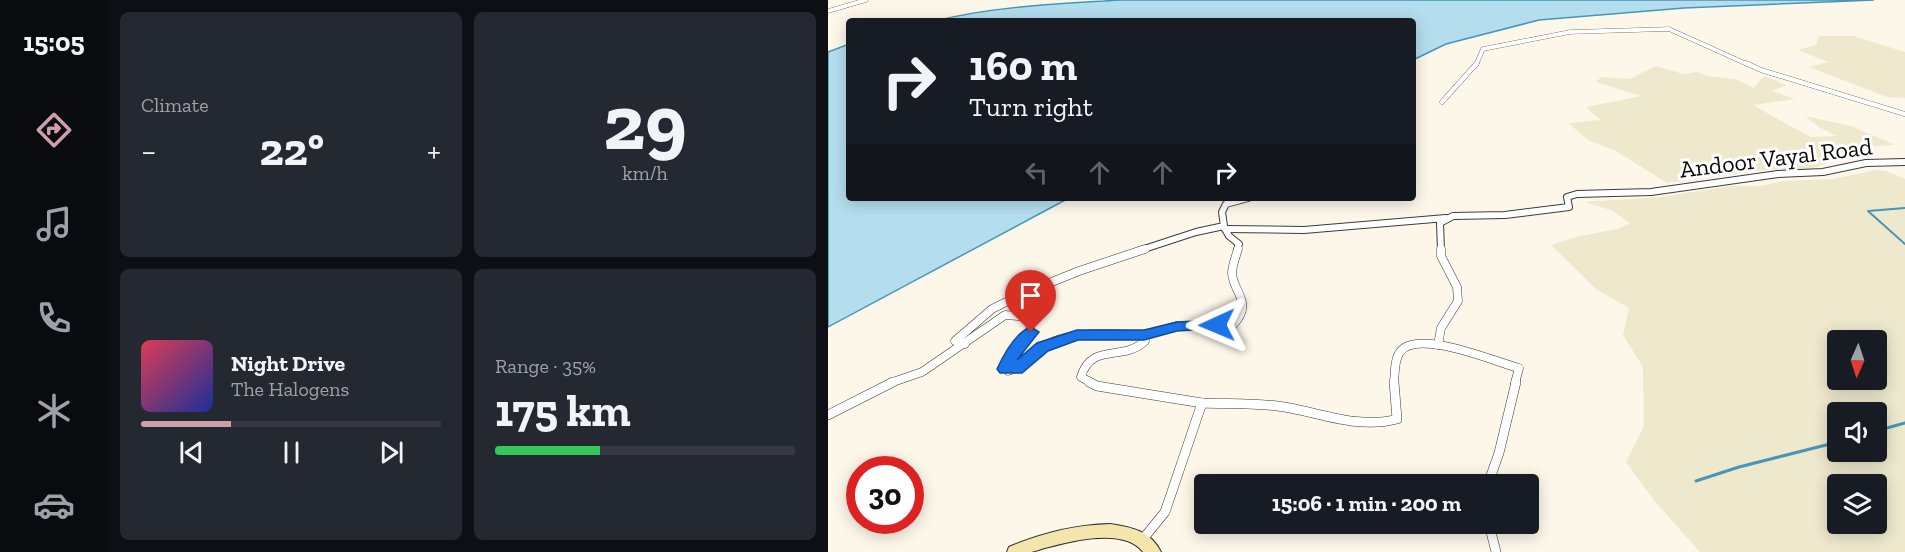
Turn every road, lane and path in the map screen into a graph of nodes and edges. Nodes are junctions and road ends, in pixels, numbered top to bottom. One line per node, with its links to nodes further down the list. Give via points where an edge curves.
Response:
1 (866, 0): 2 (street)
2 (828, 11)
3 (1442, 102): 4 (street, via 1476,65 1483,49 1570,32 1669,29 1761,70)
4 (1905, 114)
5 (1905, 162): 7 (street, Andoor Vayal Road, via 1866,163 1823,172 1778,174 1651,192 1577,194 1567,197 1569,207)
6 (1229, 201): 8 (street, via 1222,212)
7 (1446, 218): 8 (street, via 1304,230); 11 (street, via 1440,223 1441,256 1457,287 1458,301 1441,328)
8 (1225, 227): 9 (street, via 1239,244 1232,273 1243,299 1238,320 1232,326 1177,327); 10 (street, via 1196,232 1022,294 992,309 955,340)
9 (1144, 335): 10 (street, via 1065,338 1042,347 1012,370 1005,366 1031,332 1030,317 1005,315); 12 (street, via 1145,341 1139,347 1092,358 1083,367 1081,377 1097,386)
10 (965, 344): 13 (street, via 922,372 900,378)
11 (1438, 345): 12 (street, via 1426,343 1400,350 1395,363 1397,419 1389,422 1360,422 1275,406); 14 (street, via 1519,368)
12 (1202, 404): 16 (street, via 1165,512)
13 (828, 416)
14 (1492, 474)
15 (1492, 534): 18 (street)
16 (1148, 545): 17 (main road, via 1119,531 1067,534)
17 (1015, 552)
18 (1496, 552)

